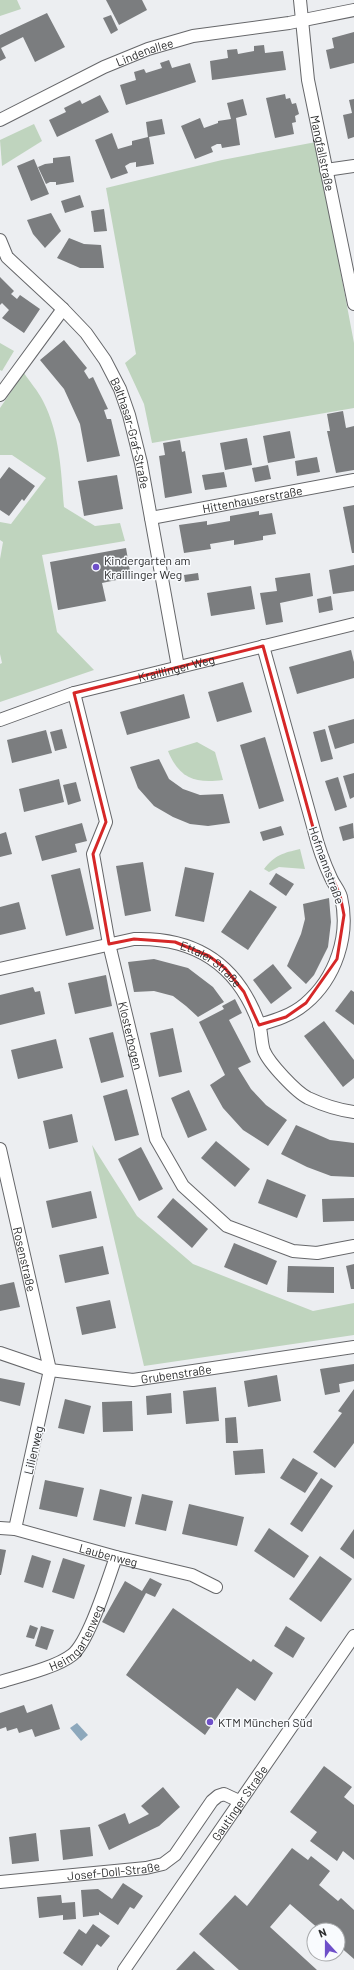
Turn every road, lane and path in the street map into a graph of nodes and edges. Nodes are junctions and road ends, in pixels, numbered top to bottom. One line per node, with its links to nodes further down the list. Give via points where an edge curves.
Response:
1 (300, 0): 3 (street, Mangfallstraße)
2 (354, 10): 3 (street, Lindenallee)
3 (301, 20): 4 (street, Lindenallee, via 193,36 148,49); 6 (street, Mangfallstraße, via 308,80)
4 (0, 120)
5 (354, 166): 6 (street)
6 (326, 170): 8 (street, Mangfallstraße)
7 (0, 240): 9 (street, Balthasar-Graf-Straße, via 7,257)
8 (354, 304)
9 (63, 309): 10 (street); 12 (street, Balthasar-Graf-Straße, via 86,333 101,354 120,389 141,462)
10 (0, 395)
11 (354, 480): 12 (street, Hittenhauserstraße)
12 (151, 518): 15 (street, Balthasar-Graf-Straße)
13 (354, 624): 14 (street, Kraillinger Weg)
14 (263, 646): 15 (street, Kraillinger Weg); 20 (street, Hofmannstraße, via 317,842 340,895 344,915 342,941 337,959 324,982 306,1003 286,1017)
15 (178, 667): 16 (street, Kraillinger Weg)
16 (74, 693): 17 (street, Kraillinger Weg); 18 (street, Klosterbogen, via 106,822 93,854)
17 (0, 720)
18 (109, 944): 19 (street, Ettaler Straße); 20 (street, Ettaler Straße, via 156,938 176,942 209,956 225,968 244,992); 23 (street, Klosterbogen, via 156,1139 183,1186 227,1226 293,1251 317,1253)
19 (0, 969)
20 (259, 1025): 21 (street, Ettaler Straße, via 264,1051 275,1069 306,1097 338,1110)
21 (354, 1112)
22 (0, 1149): 26 (street, Rosenstraße)
23 (354, 1246)
24 (354, 1347): 26 (street, Grubenstraße, via 133,1380)
25 (0, 1353): 26 (street, Grubenstraße)
26 (50, 1370): 28 (street, Lilienweg)
27 (0, 1528): 28 (street, Laubenweg)
28 (15, 1529): 29 (street, Laubenweg)
29 (116, 1557): 30 (street, Laubenweg, via 192,1575); 32 (street, Heimgartenweg, via 84,1642 72,1655 52,1665)
30 (216, 1587)
31 (354, 1636): 33 (street, Gautinger Straße)
32 (0, 1682)
33 (239, 1801): 34 (street, Josef-Doll-Straße, via 224,1794 218,1796 175,1855 163,1864 146,1868); 35 (street, Gautinger Straße)
34 (0, 1882)
35 (124, 1970)

